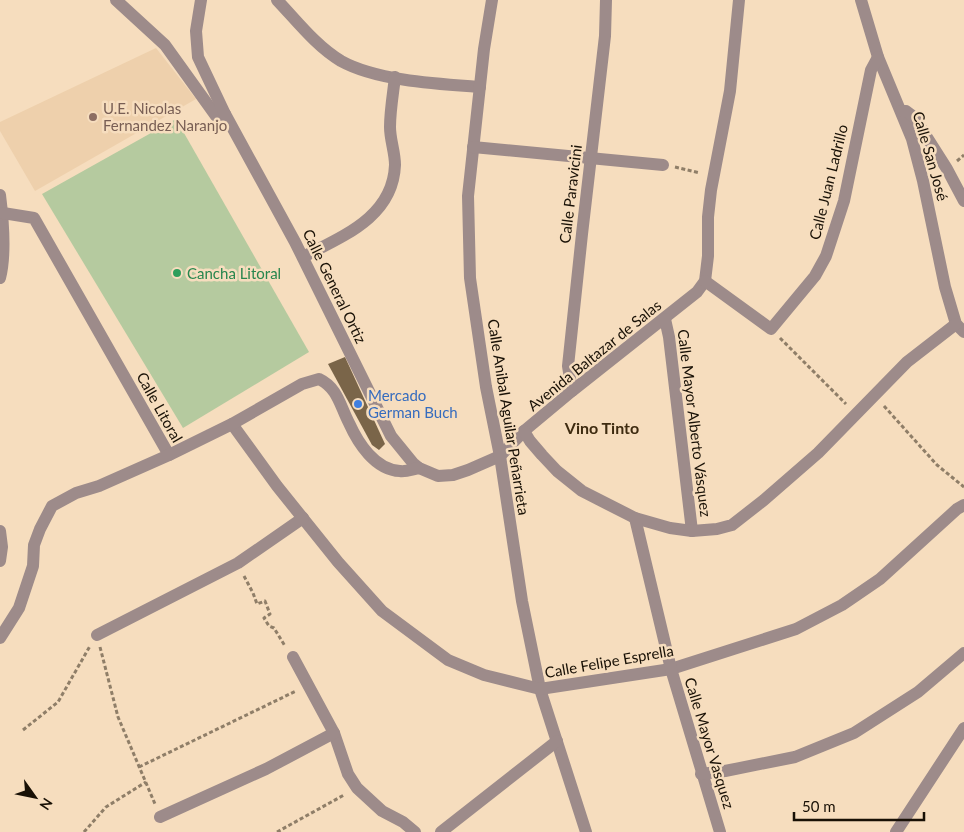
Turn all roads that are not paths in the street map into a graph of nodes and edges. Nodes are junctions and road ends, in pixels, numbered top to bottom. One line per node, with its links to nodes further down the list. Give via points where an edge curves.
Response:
1 (116, 0): 12 (street, via 165,45 216,116)
2 (201, 0): 12 (street, Calle General Ortiz, via 196,31 198,56)
3 (277, 0): 9 (street, via 315,40 340,60 366,72)
4 (491, 0): 10 (street, Calle Anibal Aguilar Peñarrieta)
5 (606, 0): 14 (street, Calle Paravicini)
6 (739, 0): 21 (street, via 730,91 708,217)
7 (861, 0): 8 (street, Calle San José)
8 (878, 57): 11 (street, Calle San José); 21 (street, Calle Juan Ladrillo, via 871,70 844,201 826,256 815,276 771,329)
9 (395, 77): 10 (street); 19 (street, via 390,127 394,176 379,209 345,235)
10 (480, 87): 13 (street, Calle Anibal Aguilar Peñarrieta)
11 (902, 111): 17 (street, via 914,117); 23 (street, Calle San José, via 923,181 945,287)
12 (225, 114): 19 (street, Calle General Ortiz)
13 (473, 147): 14 (street); 28 (street, Calle Anibal Aguilar Peñarrieta, via 468,196 470,278)
14 (591, 157): 15 (street); 24 (street, Calle Paravicini, via 568,366)
15 (662, 165)
16 (0, 195): 18 (street)
17 (964, 201)
18 (3, 214): 20 (street); 27 (street, Calle Litoral, via 34,218)
19 (303, 257): 29 (street, Calle General Ortiz, via 391,436)
20 (0, 278)
21 (705, 281): 22 (street, Avenida Baltazar de Salas, via 697,292)
22 (665, 318): 24 (street, Avenida Baltazar de Salas); 33 (street, Calle Mayor Alberto Vásquez)
23 (960, 328): 33 (street, Avenida Baltazar de Salas, via 907,362 818,453 745,516 732,525)
24 (572, 392): 26 (street, Avenida Baltazar de Salas)
25 (232, 424): 27 (street); 29 (street, via 302,384 320,379 340,400 349,424 366,452 391,470 402,472); 31 (street, Calle Felipe Esprella)
26 (524, 431): 28 (street, Calle General Ortiz); 32 (street, Avenida Baltazar de Salas, via 547,460 582,491)
27 (169, 455): 37 (street, Calle Litoral, via 52,506 34,545 33,566 19,608)
28 (500, 456): 29 (street, Calle General Ortiz, via 453,475 438,476); 41 (street, Calle Anibal Aguilar Peñarrieta, via 522,601)
29 (419, 468)
30 (964, 505): 40 (street, Calle Felipe Esprella, via 880,579 842,605 796,629)
31 (303, 518): 36 (street, via 238,563); 41 (street, Calle Felipe Esprella, via 382,610 448,660 484,675)
32 (634, 518): 33 (street, Avenida Baltazar de Salas); 40 (street, Calle Mayor Vasquez)
33 (692, 531)
34 (0, 532): 35 (street)
35 (0, 561)
36 (97, 634)
37 (0, 638)
38 (964, 653): 45 (street, via 918,692 854,733 795,757)
39 (293, 657): 43 (street)
40 (671, 669): 41 (street, Calle Felipe Esprella); 45 (street, Calle Mayor Vasquez)
41 (540, 689): 44 (street, Calle Anibal Aguilar Peñarrieta)
42 (964, 728): 51 (street)
43 (334, 733): 46 (street, via 266,769); 47 (street, via 348,774 357,788 382,811)
44 (557, 740): 48 (street); 49 (street, Calle Anibal Aguilar Peñarrieta)
45 (701, 774): 50 (street, Calle Mayor Vasquez)
46 (160, 817)
47 (415, 832)
48 (441, 832)
49 (586, 832)
50 (720, 832)
51 (896, 832)

